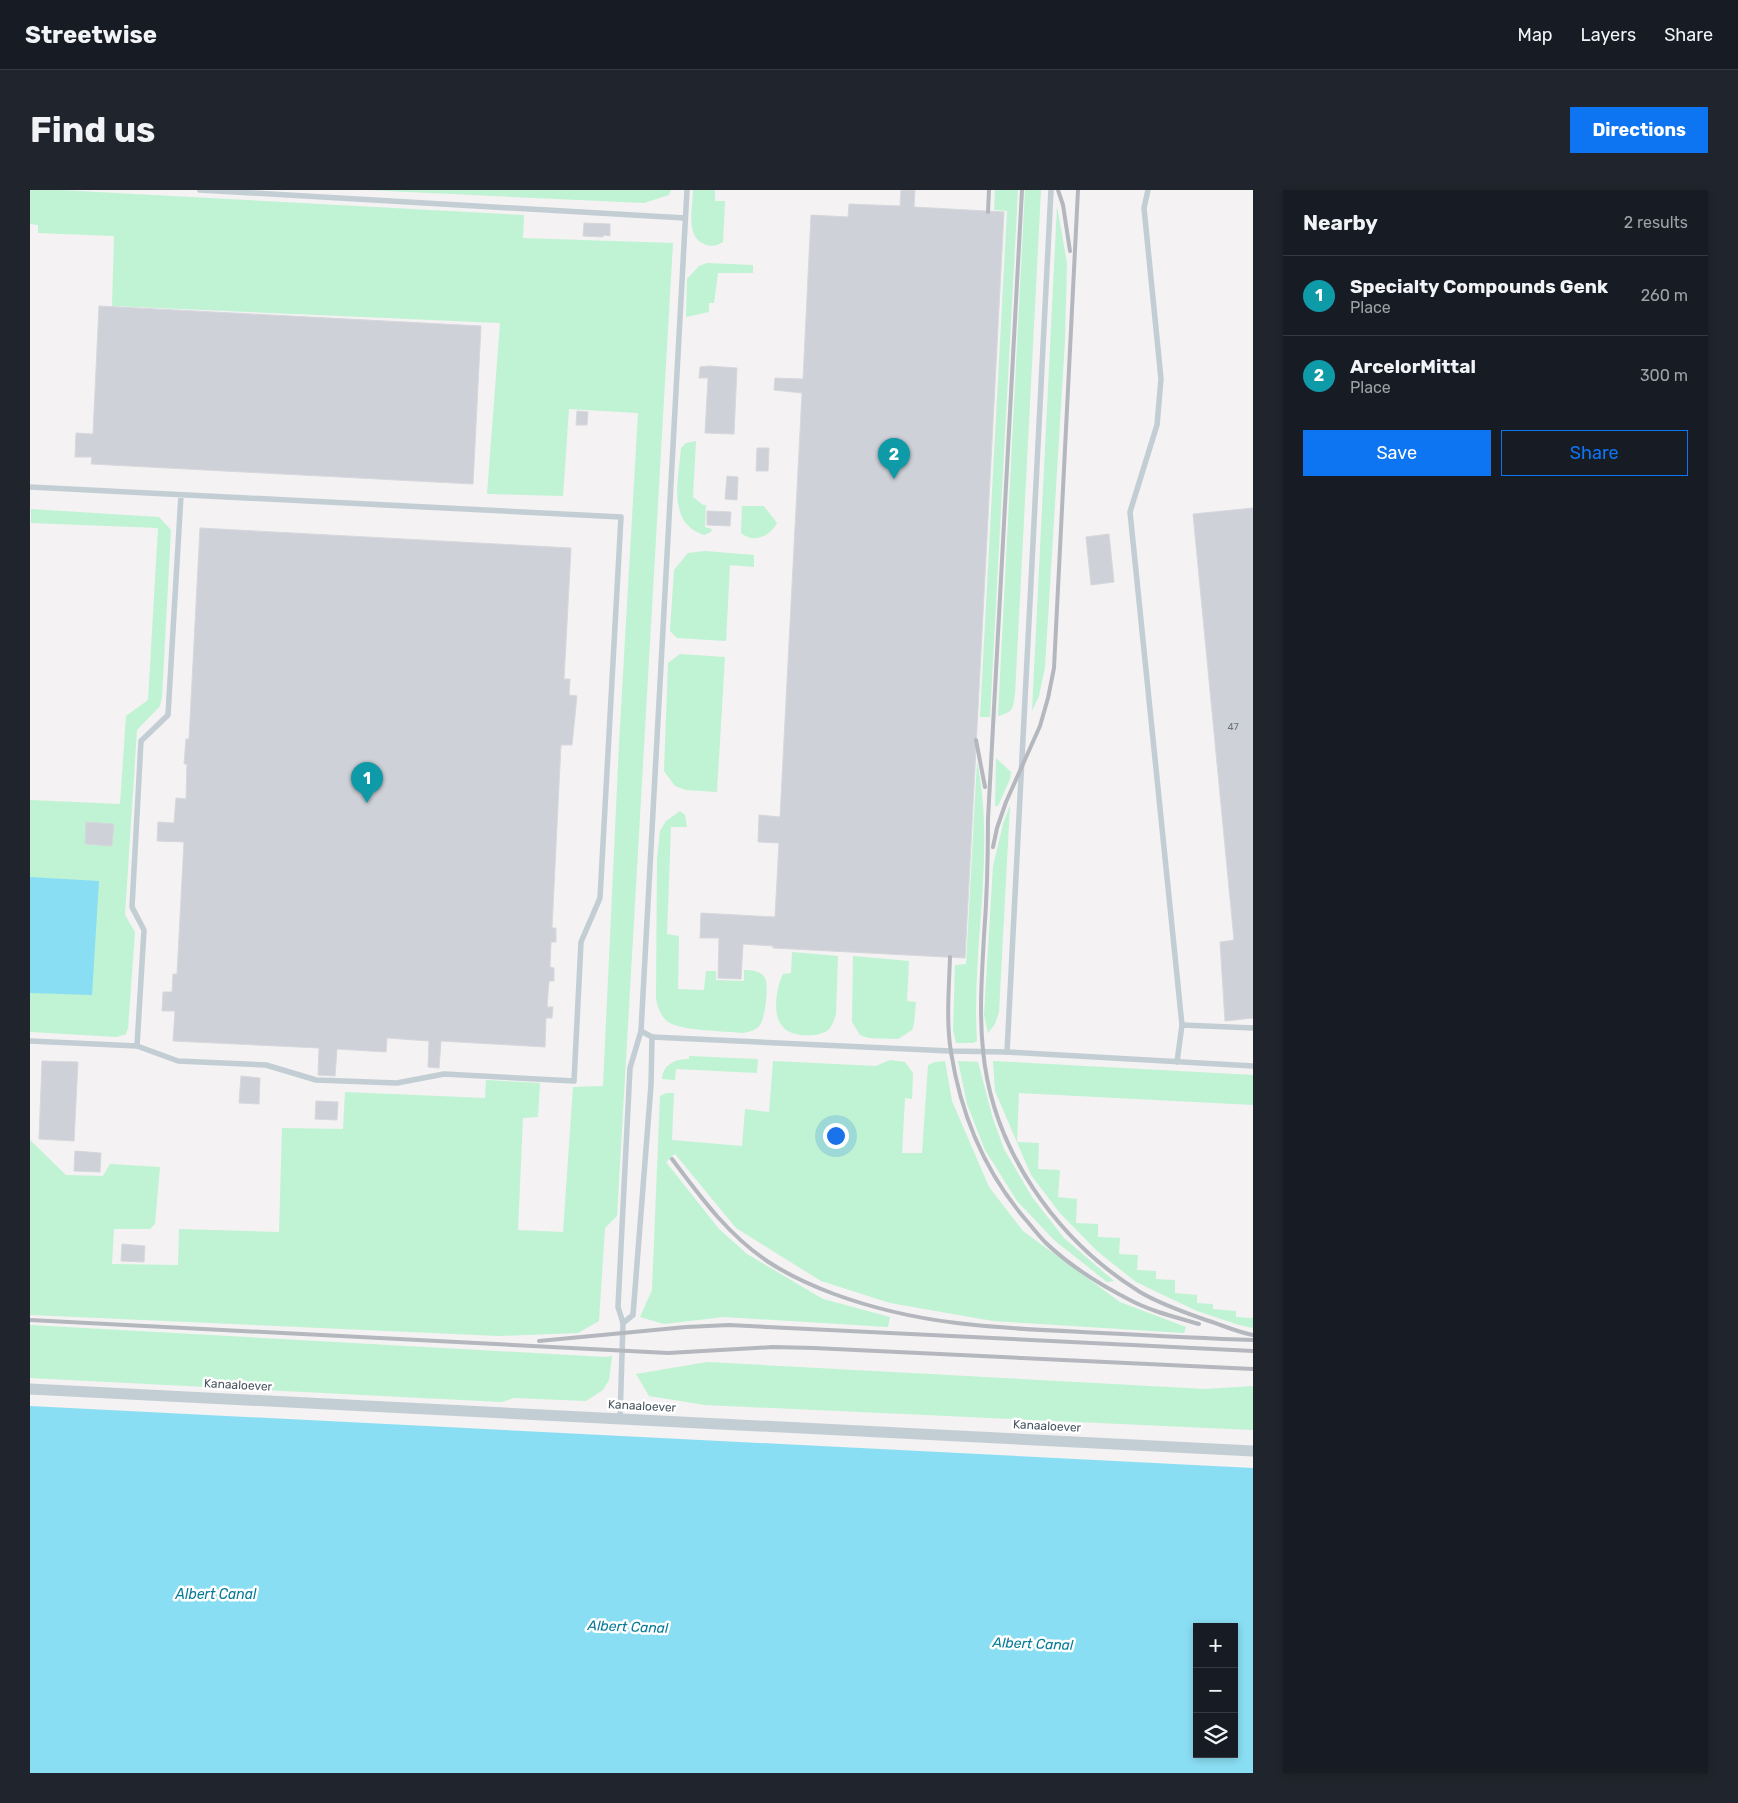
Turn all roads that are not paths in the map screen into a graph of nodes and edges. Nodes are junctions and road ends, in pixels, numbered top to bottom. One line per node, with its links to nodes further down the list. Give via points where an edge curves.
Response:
1 (200, 190): 5 (lane)
2 (686, 190): 5 (lane)
3 (1051, 190): 14 (lane)
4 (1148, 190): 8 (lane, via 1144,208 1161,379 1157,424 1130,512)
5 (685, 218): 10 (lane)
6 (30, 487): 7 (lane)
7 (181, 495): 13 (lane, via 168,715 141,741 132,907 144,930); 13 (lane, via 621,517 600,898 581,942 574,1081 444,1074 397,1083 316,1080 266,1065 178,1061)
8 (1182, 1025): 9 (lane); 15 (lane)
9 (1253, 1028)
10 (641, 1031): 11 (lane); 17 (lane, via 630,1068 618,1307)
11 (652, 1037): 14 (lane); 17 (lane, via 634,1315)
12 (30, 1041): 13 (lane)
13 (137, 1046)
14 (1007, 1052): 15 (lane)
15 (1177, 1062): 16 (lane)
16 (1253, 1066)
17 (624, 1323): 19 (lane)
18 (30, 1389): 19 (street, Kanaaloever)
19 (620, 1418): 20 (street, Kanaaloever)
20 (1253, 1450)

